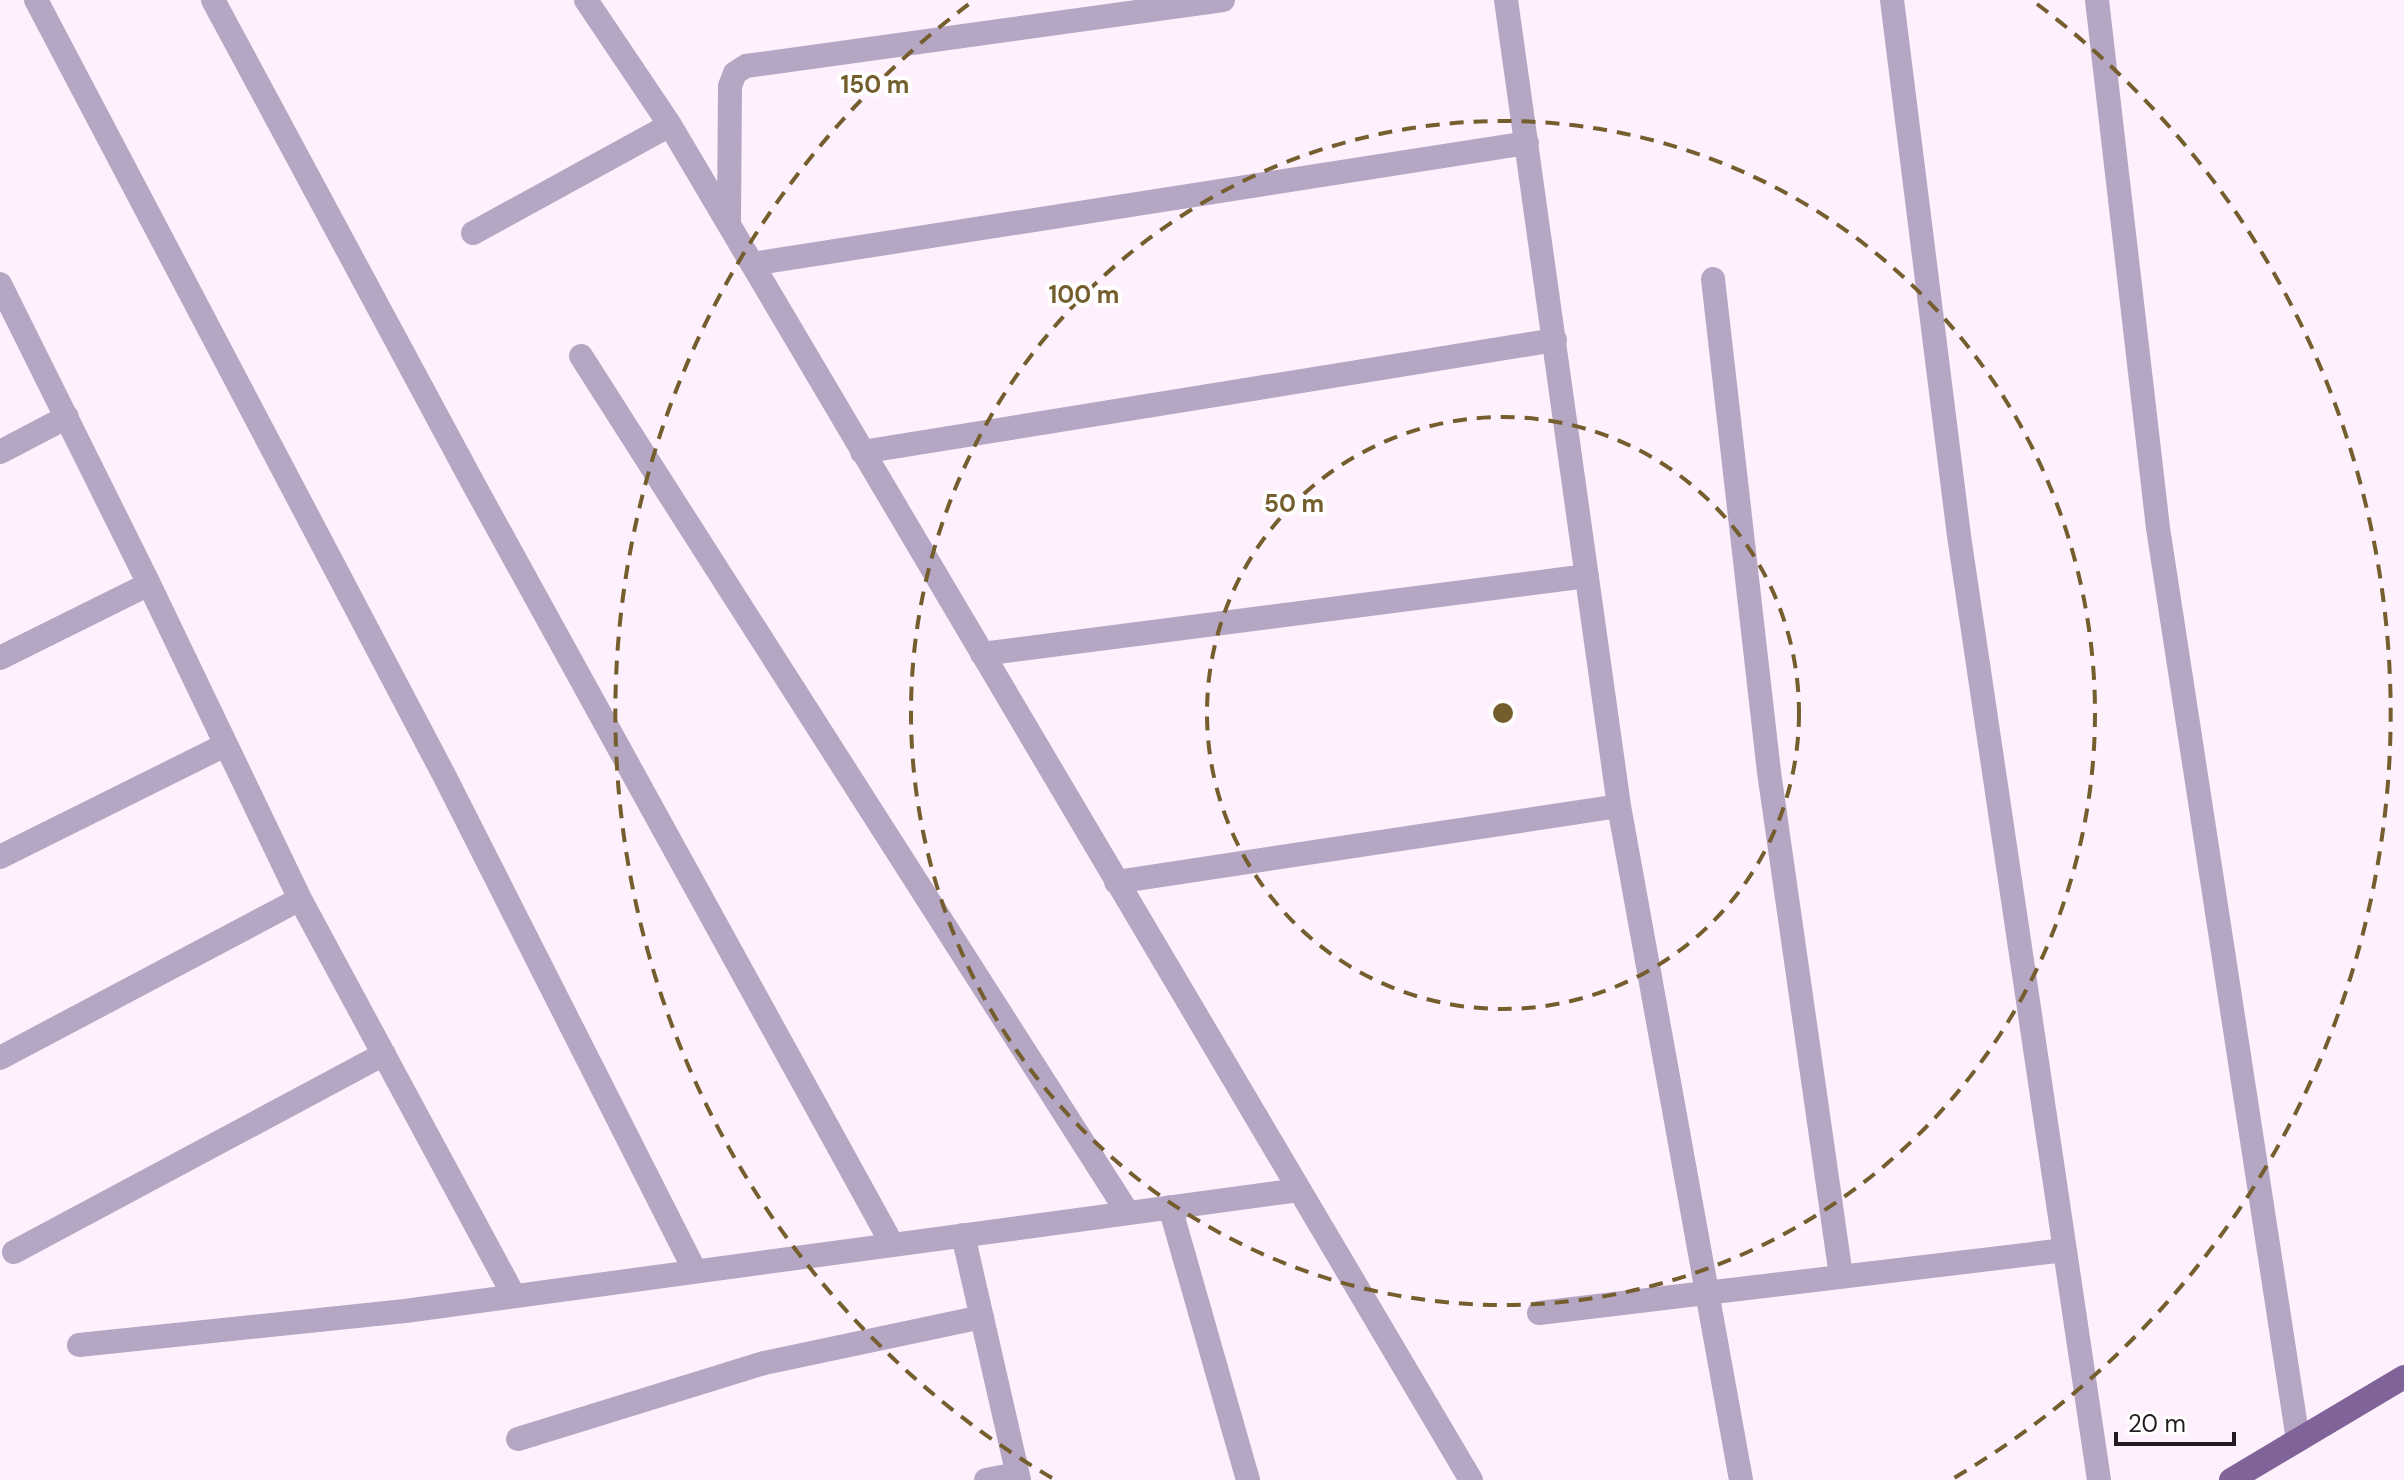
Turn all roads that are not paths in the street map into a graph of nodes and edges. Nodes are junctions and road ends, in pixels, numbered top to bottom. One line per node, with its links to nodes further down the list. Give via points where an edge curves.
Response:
1 (36, 0): 38 (street, via 445,777)
2 (213, 0): 35 (street)
3 (586, 0): 8 (street)
4 (1223, 0): 10 (street, via 746,66 735,73 730,86)
5 (1506, 0): 9 (street)
6 (1892, 0): 36 (street, via 1959,536)
7 (2097, 0): 47 (street, via 2158,528)
8 (670, 125): 10 (street); 11 (street)
9 (1527, 143): 12 (street); 15 (street)
10 (729, 225): 12 (street)
11 (473, 233)
12 (752, 264): 19 (street)
13 (1713, 279): 39 (street, via 1769,772)
14 (0, 284): 17 (street)
15 (1555, 340): 19 (street); 20 (street)
16 (581, 356): 33 (street)
17 (67, 417): 18 (street); 21 (street)
18 (0, 452)
19 (862, 452): 22 (street)
20 (1587, 576): 22 (street); 25 (street)
21 (149, 584): 23 (street); 24 (street)
22 (982, 654): 27 (street)
23 (0, 658)
24 (225, 745): 26 (street); 28 (street)
25 (1619, 806): 27 (street); 40 (street)
26 (0, 857)
27 (1116, 882): 31 (street)
28 (300, 899): 29 (street); 30 (street)
29 (384, 1054): 37 (street); 41 (street)
30 (0, 1058)
31 (1299, 1190): 32 (street); 51 (street)
32 (1170, 1207): 33 (street); 50 (street)
33 (1128, 1213): 34 (street)
34 (963, 1235): 35 (street); 43 (street)
35 (892, 1244): 38 (street)
36 (2065, 1250): 39 (street); 53 (street)
37 (14, 1252)
38 (695, 1271): 41 (street)
39 (1841, 1276): 40 (street)
40 (1708, 1292): 42 (street); 52 (street)
41 (514, 1296): 44 (street)
42 (1539, 1313)
43 (982, 1317): 46 (street, via 764,1363); 48 (street)
44 (79, 1345)
45 (2404, 1377): 47 (main road)
46 (518, 1439)
47 (2298, 1440): 54 (main road)
48 (1018, 1477): 49 (street)
49 (986, 1480)
50 (1248, 1480)
51 (1471, 1480)
52 (1741, 1480)
53 (2099, 1480)
54 (2231, 1480)

